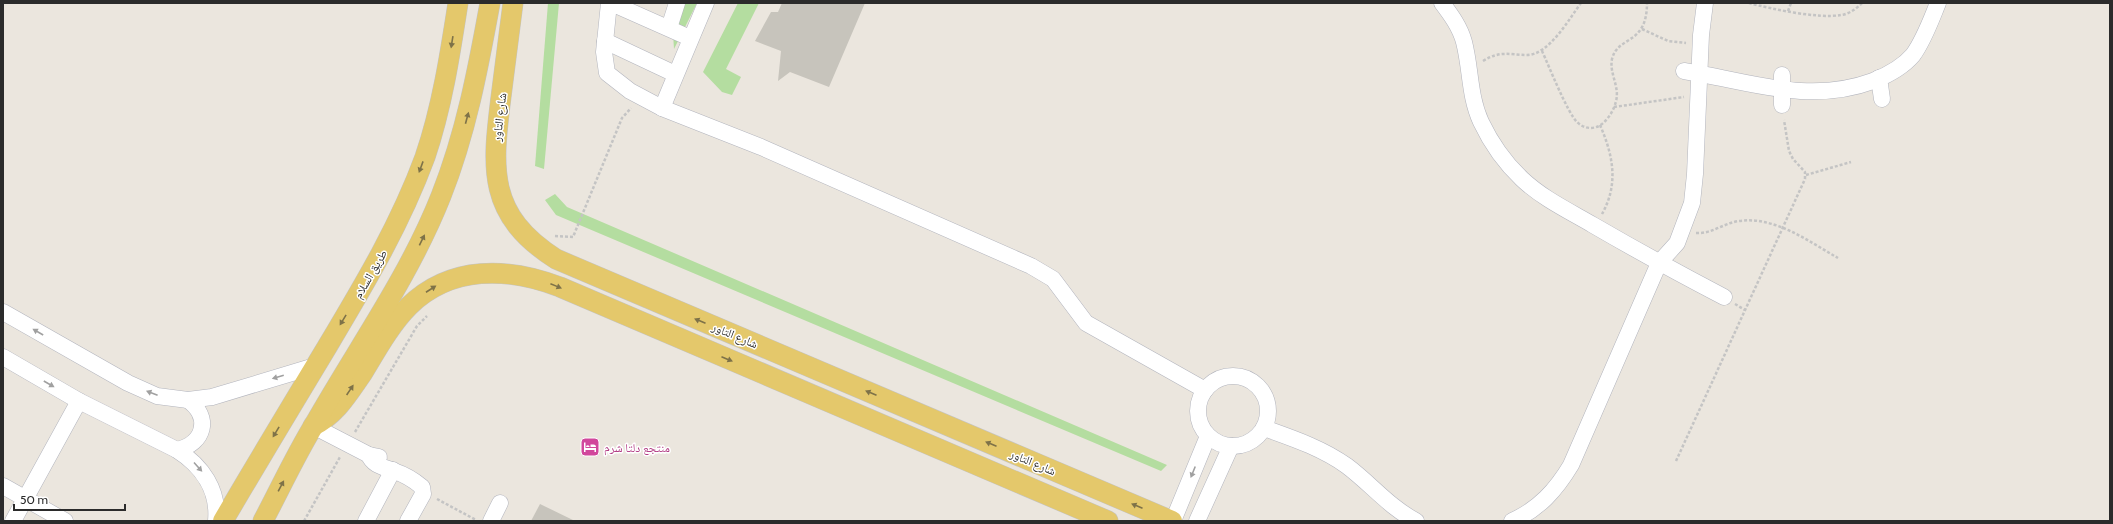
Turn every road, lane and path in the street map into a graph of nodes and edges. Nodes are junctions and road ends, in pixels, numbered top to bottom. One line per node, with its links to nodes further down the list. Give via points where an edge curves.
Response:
1 (458, 3): 47 (main road, طريق السلام, one-way to 47, via 442,95 415,184 389,240)
2 (490, 3): 51 (main road, one-way to 2, via 398,284 441,197 471,104)
3 (513, 3): 39 (main road, شارع التاور, via 495,142 495,169 501,195 514,220)
4 (610, 3): 15 (street); 20 (street)
5 (677, 3): 17 (street)
6 (706, 3): 19 (street)
7 (1442, 3): 25 (street, via 1464,41)
8 (1581, 3): 22 (path)
9 (1647, 3): 18 (path)
10 (1705, 3): 21 (street)
11 (1749, 3): 16 (path)
12 (1792, 3): 16 (path)
13 (1862, 3): 16 (path, via 1855,10 1842,15)
14 (1938, 3): 26 (street, via 1912,56 1897,70)
15 (638, 9): 17 (street)
16 (1788, 11)
17 (669, 28): 19 (street)
18 (1642, 29): 21 (path, via 1668,41); 31 (path, via 1613,56 1612,66 1618,92)
19 (690, 38): 24 (street)
20 (605, 40): 24 (street); 28 (street, via 607,73)
21 (1700, 42): 23 (street)
22 (1542, 51): 25 (path, via 1532,55 1504,52 1490,56); 33 (path, via 1574,119 1586,127)
23 (1692, 72): 27 (street); 29 (street)
24 (676, 74): 32 (street)
25 (1468, 74): 36 (street, via 1481,121 1509,166 1535,190)
26 (1879, 78): 27 (street, via 1858,87 1840,90); 30 (street)
27 (1782, 90): 35 (path, via 1789,151)
28 (640, 96): 32 (street); 39 (path, via 622,118 573,238 555,236)
29 (1698, 96): 31 (path); 38 (street, via 1694,189)
30 (1882, 99)
31 (1614, 106): 33 (path, via 1607,119)
32 (662, 108): 48 (street, via 761,147 1031,266 1053,279 1086,323)
33 (1600, 125): 36 (path, via 1609,146 1613,172 1610,198)
34 (1851, 162): 35 (path)
35 (1806, 175): 37 (path)
36 (1594, 225): 41 (street)
37 (1783, 228): 38 (path, via 1764,220 1756,220 1738,221 1705,233); 40 (path); 56 (path)
38 (1683, 230): 41 (street, via 1677,243)
39 (544, 252): 42 (main road, شارع التاور)
40 (1838, 258)
41 (1659, 263): 43 (street); 75 (street, via 1571,465 1556,489 1533,509)
42 (594, 276): 44 (main road); 72 (main road, شارع التاور, one-way to 42)
43 (1724, 297)
44 (584, 298): 51 (main road, شارع التاور, one-way to 44, via 341,405 408,307 426,292 446,281 460,276 481,274 529,277); 71 (main road, شارع التاور, one-way to 71)
45 (3, 312): 49 (street, one-way to 45, via 157,396 128,383)
46 (3, 357): 50 (street, one-way to 50)
47 (315, 366): 49 (street, one-way to 49, via 212,397); 65 (main road, طريق السلام, one-way to 65)
48 (1205, 390): 52 (street, via 1213,382 1224,378 1235,376 1247,379 1264,394 1267,417); 53 (street, via 1199,401 1198,410 1200,424)
49 (188, 400): 55 (street, via 201,414 200,434 187,448)
50 (79, 401): 55 (street); 60 (street)
51 (313, 426): 57 (street, via 369,455 387,461); 66 (main road, one-way to 51)
52 (1264, 428): 54 (street, via 1250,442); 74 (street, via 1329,455 1360,476 1393,508)
53 (1208, 436): 54 (street); 72 (street, one-way to 72)
54 (1231, 446): 73 (street)
55 (177, 450): 64 (street, one-way to 64, via 192,460 203,472 216,502)
56 (1676, 461)
57 (393, 470): 59 (street, via 420,485); 67 (street)
58 (3, 486): 60 (street)
59 (424, 492): 68 (street); 69 (path)
60 (25, 499): 62 (street); 63 (street)
61 (500, 503): 70 (street)
62 (13, 521)
63 (65, 521)
64 (216, 521)
65 (223, 521)
66 (263, 521)
67 (366, 521)
68 (408, 521)
69 (478, 521)
70 (491, 521)
71 (1108, 521)
72 (1173, 521)
73 (1197, 521)
74 (1416, 521)
75 (1512, 521)

